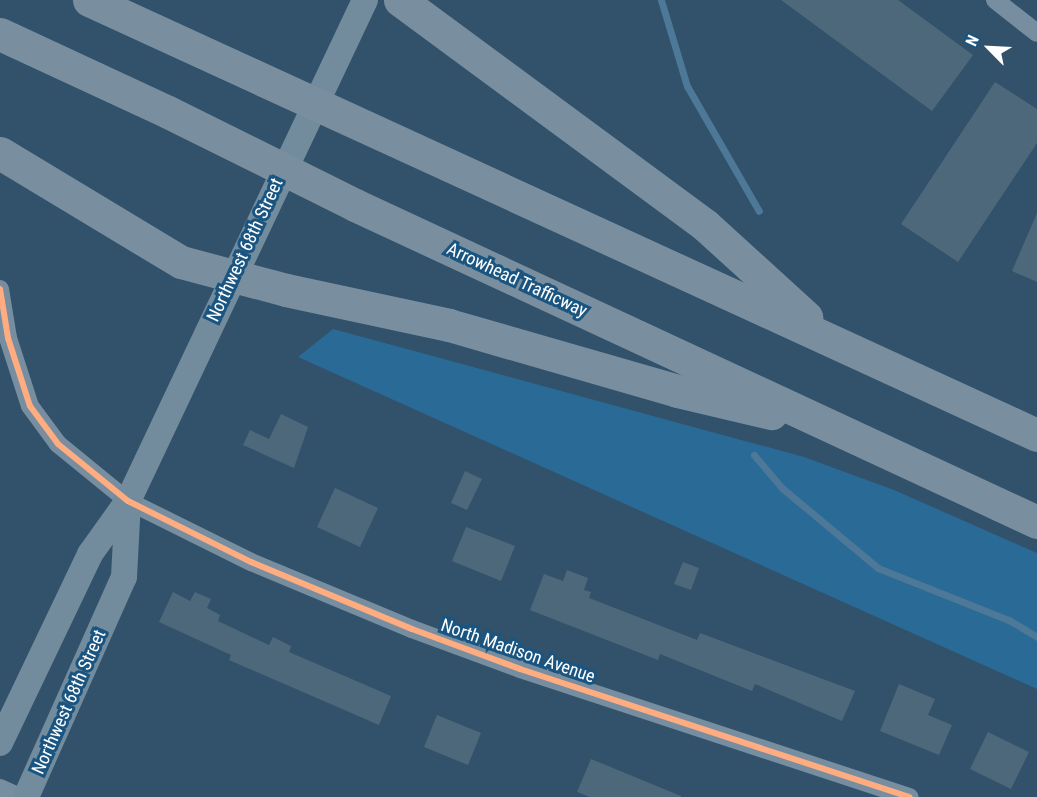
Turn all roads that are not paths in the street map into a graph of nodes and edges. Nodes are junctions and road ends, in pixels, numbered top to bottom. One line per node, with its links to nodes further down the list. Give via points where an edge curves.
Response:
1 (88, 0): 10 (highway)
2 (365, 0): 8 (main road, Northwest 68th Street)
3 (400, 0): 10 (highway, via 705,225)
4 (995, 0): 5 (street)
5 (1037, 33)
6 (0, 34): 11 (highway, Arrowhead Trafficway, via 355,205)
7 (0, 153): 8 (highway, via 181,262)
8 (232, 276): 11 (highway, via 449,325 677,391); 13 (main road, Northwest 68th Street)
9 (0, 289): 13 (street, North Madison Avenue, via 8,338 30,406 58,444)
10 (827, 336): 12 (highway)
11 (839, 429): 14 (highway, Arrowhead Trafficway)
12 (1037, 435)
13 (128, 501): 15 (main road, Northwest 68th Street, via 90,554); 18 (main road, Northwest 68th Street, via 124,577); 19 (street, North Madison Avenue, via 251,562 412,629 520,669)
14 (1037, 522)
15 (0, 743)
16 (0, 788): 17 (street)
17 (20, 797)
18 (26, 797)
19 (910, 797)

